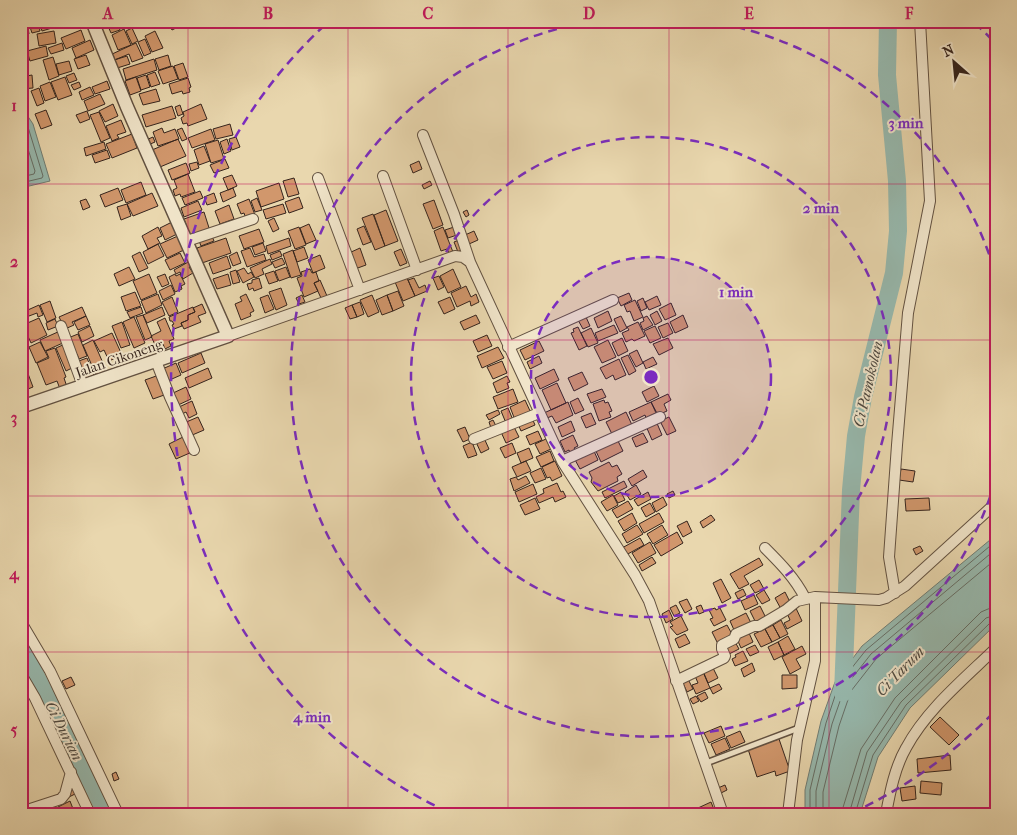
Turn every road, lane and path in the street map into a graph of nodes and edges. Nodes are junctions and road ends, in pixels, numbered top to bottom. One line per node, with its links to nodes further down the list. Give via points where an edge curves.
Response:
1 (92, 21): 7 (street)
2 (920, 21): 25 (street, via 930,201 908,313 889,557)
3 (423, 135): 8 (street)
4 (383, 176): 9 (street)
5 (318, 178): 10 (street)
6 (253, 219): 7 (street)
7 (186, 241): 13 (street)
8 (470, 262): 9 (street, via 455,256); 14 (street)
9 (417, 270): 10 (street)
10 (360, 290): 13 (street)
11 (613, 300): 14 (street)
12 (61, 326): 16 (street)
13 (228, 336): 15 (street, Jalan Cikoneng)
14 (508, 347): 18 (street)
15 (156, 361): 16 (street, Jalan Cikoneng); 21 (street)
16 (83, 386): 17 (street, Jalan Cikoneng)
17 (21, 407)
18 (539, 413): 20 (street); 22 (street)
19 (660, 417): 22 (street)
20 (474, 439)
21 (194, 450)
22 (562, 461): 30 (street, via 649,601)
23 (996, 503): 25 (street)
24 (765, 548): 26 (street)
25 (895, 592): 26 (street, via 879,600)
26 (810, 597): 30 (street, via 797,601 759,626 736,634 734,639 722,645 724,658); 31 (street, via 815,661)
27 (21, 622): 36 (street, via 50,671)
28 (996, 648): 39 (street, via 939,704 914,735 900,762)
29 (21, 674): 33 (street)
30 (676, 681): 32 (street)
31 (800, 728): 32 (lane); 38 (street)
32 (706, 763): 37 (street)
33 (71, 772): 34 (street, via 61,799); 35 (street)
34 (21, 812)
35 (90, 814)
36 (118, 814)
37 (723, 814)
38 (788, 814)
39 (886, 814)

